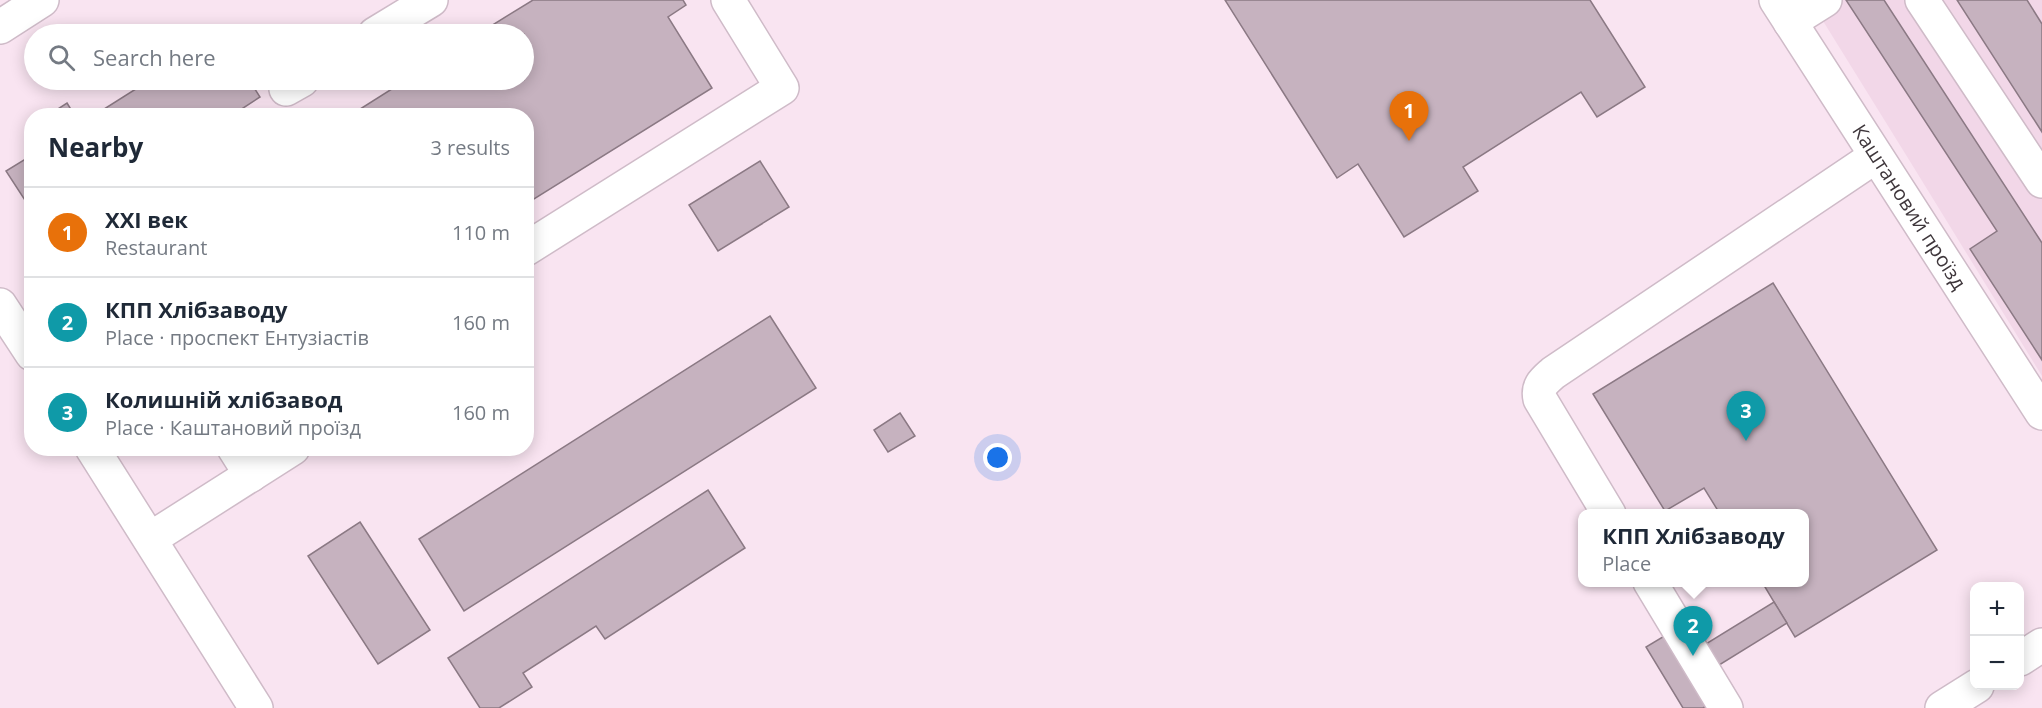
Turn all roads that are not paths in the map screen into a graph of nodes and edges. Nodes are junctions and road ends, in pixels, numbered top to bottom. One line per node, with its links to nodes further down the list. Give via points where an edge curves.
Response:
1 (42, 0): 8 (street)
2 (431, 0): 7 (street)
3 (728, 0): 11 (street, via 782,88)
4 (1824, 0): 6 (street)
5 (1922, 0): 10 (street)
6 (1783, 11): 9 (street, Каштановий проїзд)
7 (391, 24)
8 (0, 27)
9 (1876, 156): 14 (street, Каштановий проїзд); 18 (street, via 1542,383 1540,399)
10 (2042, 181)
11 (534, 244)
12 (0, 305): 13 (street)
13 (24, 342)
14 (2042, 414)
15 (97, 456): 19 (street)
16 (264, 456): 17 (street)
17 (242, 462): 19 (street)
18 (1607, 509)
19 (150, 539): 24 (street)
20 (1653, 587): 25 (street)
21 (2042, 645): 22 (street)
22 (2024, 656)
23 (1971, 690): 26 (street)
24 (256, 708)
25 (1726, 708)
26 (1942, 708)

